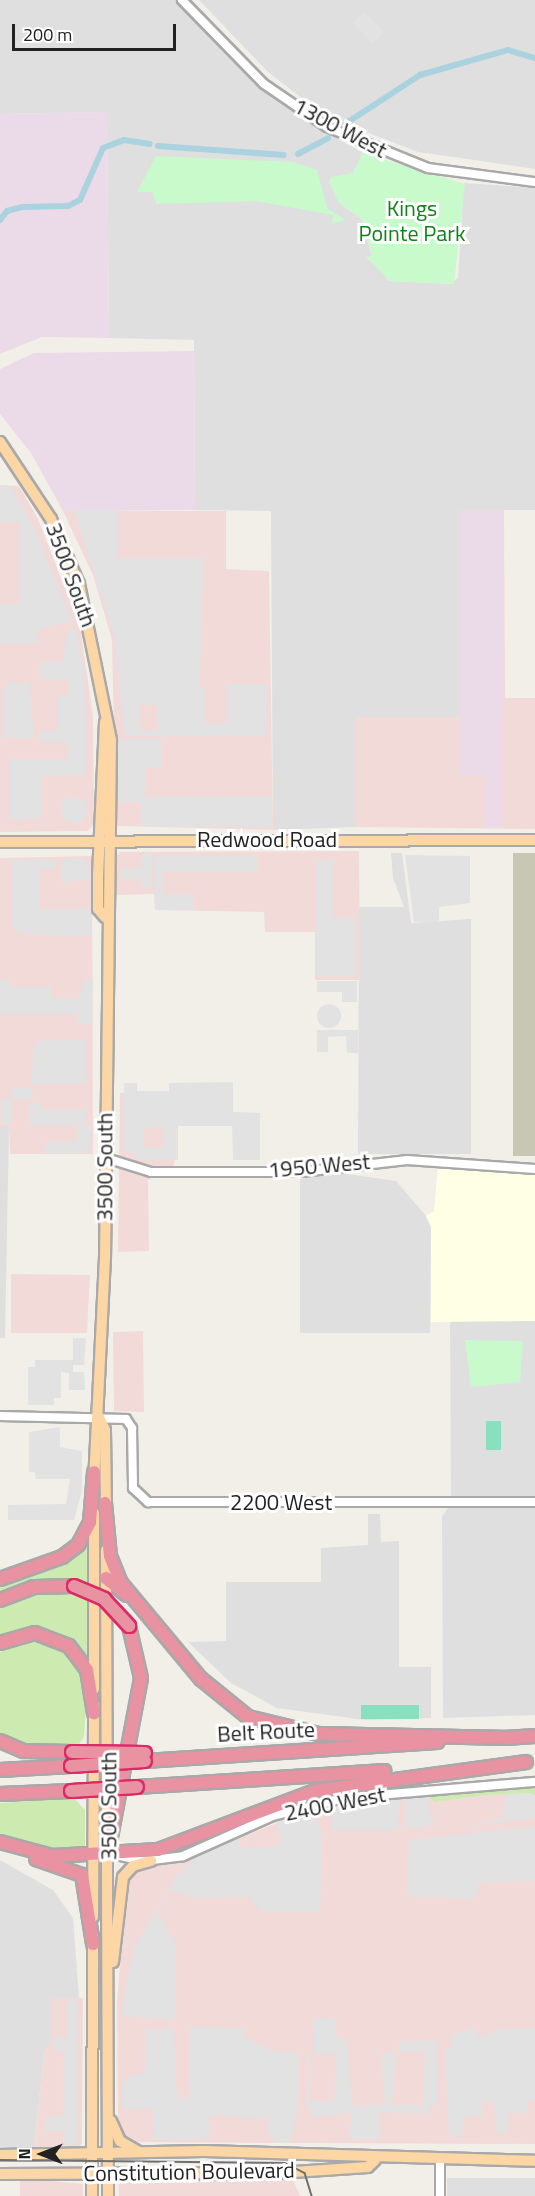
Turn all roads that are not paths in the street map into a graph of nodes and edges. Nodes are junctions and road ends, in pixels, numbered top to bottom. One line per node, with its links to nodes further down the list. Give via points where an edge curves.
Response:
1 (182, 0): 2 (street, 1300 West, via 264,84 327,127 428,168)
2 (535, 182)
3 (0, 442): 6 (main road, 3500 South, via 51,519 79,584 96,651 105,721)
4 (535, 840): 6 (main road, Redwood Road)
5 (0, 842): 6 (main road, Redwood Road)
6 (104, 842): 7 (main road, 3500 South, via 98,909 105,916)
7 (106, 1158): 8 (street, 1950 West, via 151,1172 302,1172 407,1160); 10 (main road, 3500 South)
8 (535, 1169)
9 (0, 1416): 10 (street)
10 (99, 1417): 11 (main road, 3500 South); 12 (street, 2200 West, via 124,1418 131,1424 132,1485 148,1502); 13 (main road, 3500 South, via 105,1430)
11 (94, 1472): 15 (highway, via 90,1522 78,1545 57,1559); 19 (main road, 3500 South)
12 (535, 1502)
13 (105, 1503): 14 (main road, 3500 South); 17 (highway, via 112,1564)
14 (106, 1578): 17 (highway); 30 (main road, 3500 South)
15 (0, 1579)
16 (0, 1600): 30 (highway, bridge, via 34,1587 74,1586 104,1599 129,1626 141,1678)
17 (138, 1604): 21 (highway, via 212,1691 265,1724 319,1734)
18 (0, 1643): 19 (highway, via 35,1634 69,1646 87,1670)
19 (94, 1713): 31 (main road, 3500 South)
20 (535, 1736): 21 (highway, Belt Route)
21 (511, 1738): 23 (highway, Belt Route)
22 (0, 1741): 23 (highway, bridge, via 24,1751)
23 (144, 1757): 25 (highway, Belt Route, bridge)
24 (530, 1762): 27 (highway, Belt Route, bridge); 30 (highway, via 315,1791 258,1809 177,1846)
25 (0, 1770)
26 (535, 1782): 32 (street, 2400 West, via 330,1800 273,1816 193,1853)
27 (0, 1794)
28 (0, 1842): 29 (highway)
29 (20, 1849): 31 (highway, via 52,1856); 33 (highway, via 82,1875)
30 (108, 1853): 31 (highway); 32 (street, 2400 West); 34 (main road, 3500 South)
31 (92, 1854): 33 (main road, 3500 South)
32 (152, 1861): 34 (main road, via 133,1866 123,1877)
33 (93, 1944): 38 (main road, 3500 South)
34 (109, 1980): 35 (main road, 3500 South)
35 (109, 2108): 36 (main road, via 120,2141); 37 (main road, 3500 South)
36 (143, 2152): 37 (main road, Constitution Boulevard); 40 (main road, Constitution Boulevard)
37 (108, 2153): 38 (main road, Constitution Boulevard); 44 (main road, 3500 South)
38 (92, 2154): 39 (main road, Constitution Boulevard); 43 (main road, 3500 South)
39 (0, 2155)
40 (375, 2160): 41 (main road, Constitution Boulevard); 44 (main road, Constitution Boulevard, via 368,2167 279,2173)
41 (440, 2161): 42 (main road, Constitution Boulevard); 48 (street)
42 (535, 2161)
43 (92, 2173): 44 (main road, Constitution Boulevard); 45 (main road, Constitution Boulevard); 46 (main road, 3500 South)
44 (108, 2173): 47 (main road, 3500 South)
45 (0, 2174)
46 (92, 2196)
47 (108, 2196)
48 (440, 2196)

